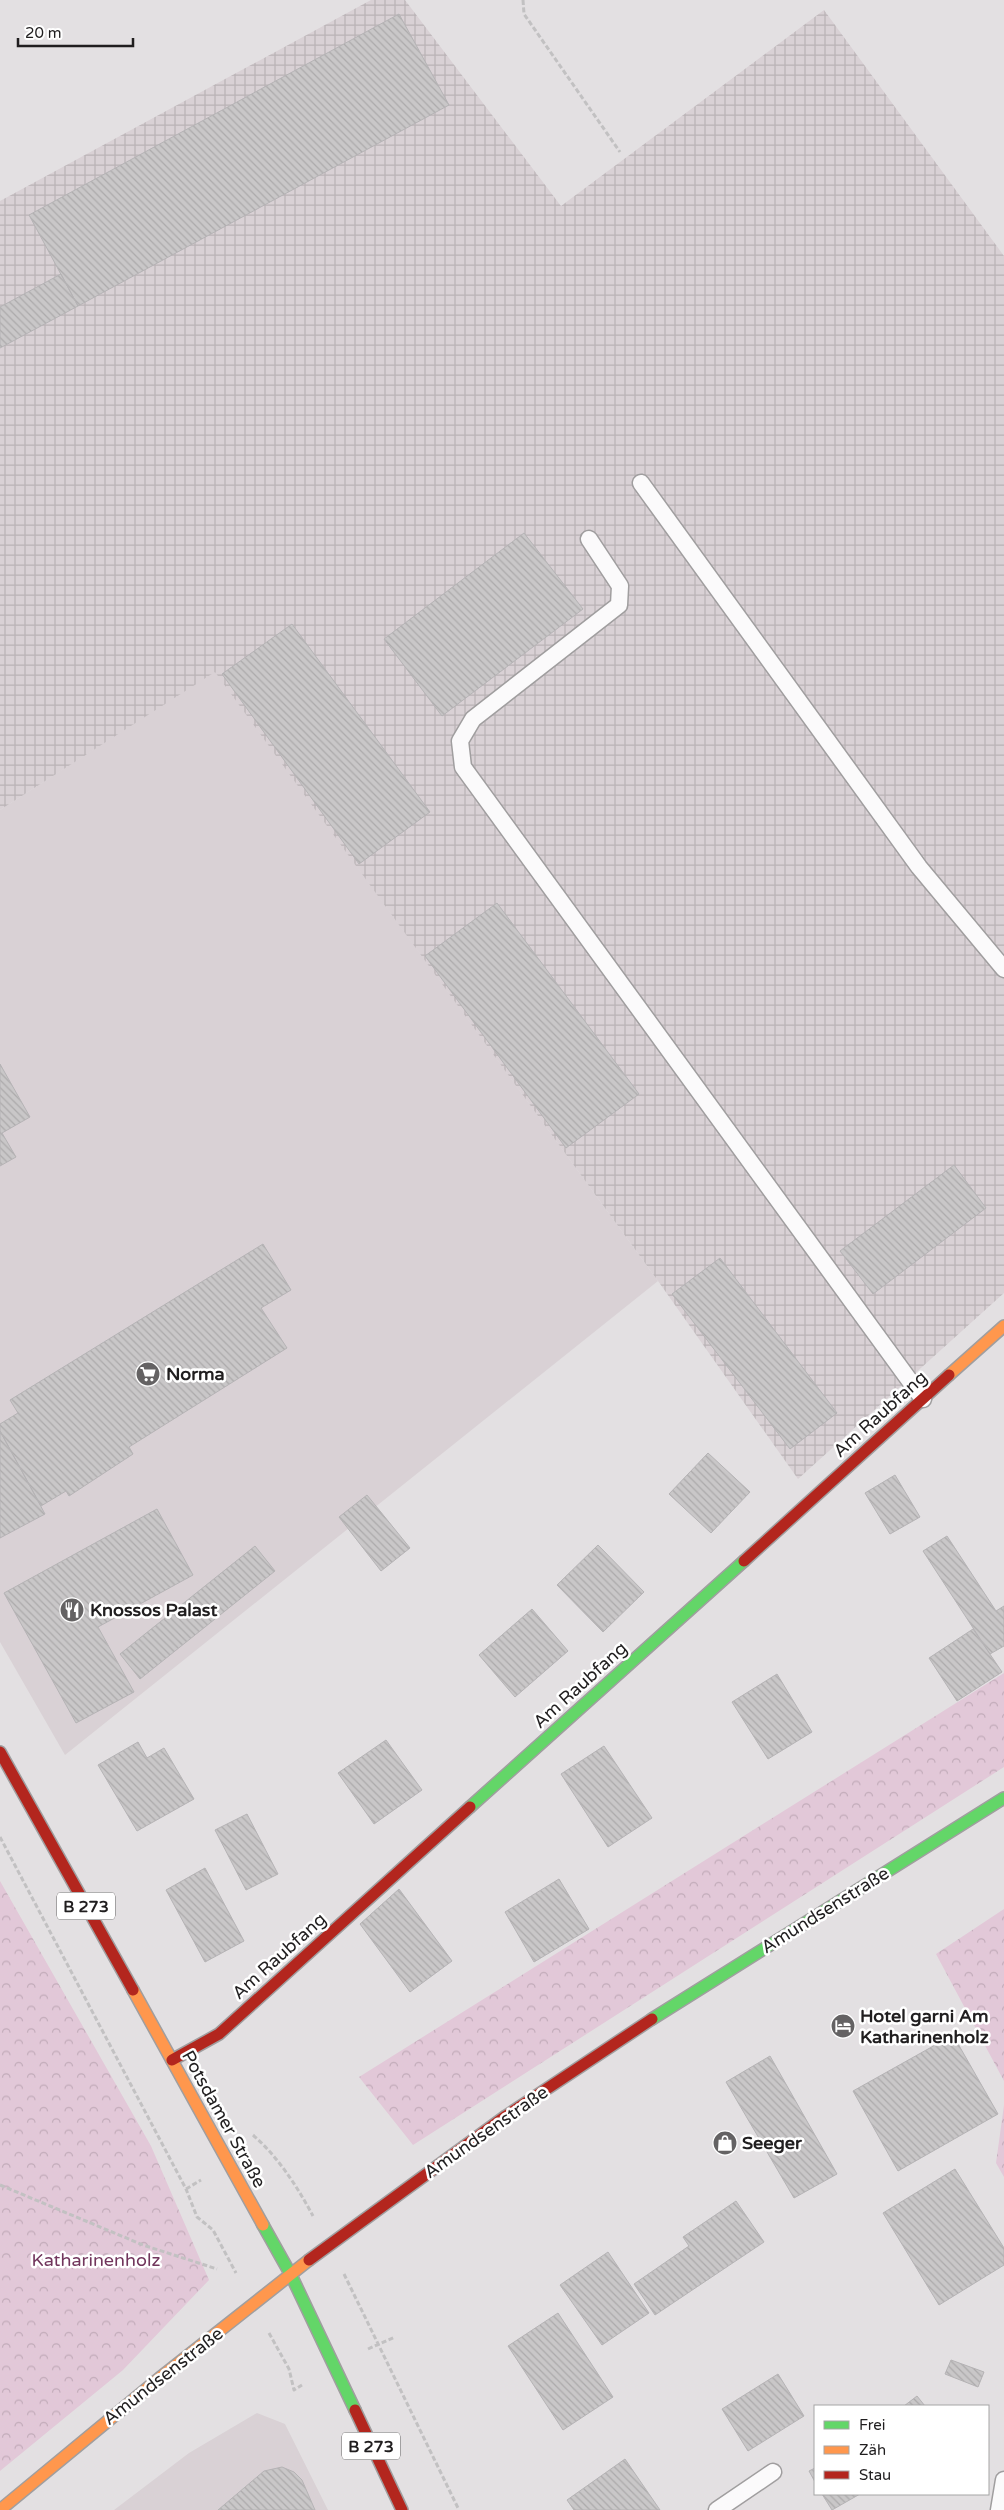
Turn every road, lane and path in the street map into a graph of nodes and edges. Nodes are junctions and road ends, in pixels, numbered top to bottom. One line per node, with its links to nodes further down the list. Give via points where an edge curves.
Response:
1 (523, 0): 2 (path, via 524,14)
2 (620, 152)
3 (641, 483): 5 (lane, via 919,867)
4 (589, 539): 7 (lane, via 620,586 619,604 473,719 460,741 463,767)
5 (1004, 969)
6 (1001, 1336): 7 (street, Am Raubfang)
7 (923, 1399): 11 (street, Am Raubfang, via 219,2034)
8 (0, 1752): 11 (street, Potsdamer Straße / B 273)
9 (1004, 1798): 16 (street, Amundsenstraße, via 649,2020 438,2164)
10 (0, 1837): 14 (path)
11 (172, 2060): 16 (street, Potsdamer Straße / B 273)
12 (202, 2180): 14 (path)
13 (0, 2185): 15 (path, via 142,2245)
14 (186, 2190): 18 (path, via 197,2217 214,2230)
15 (217, 2269)
16 (291, 2276): 18 (street, Amundsenstraße); 26 (street, Potsdamer Straße / B 273)
17 (350, 2284): 20 (path)
18 (254, 2304): 22 (path, via 288,2369 294,2390); 25 (street, Amundsenstraße, via 147,2386)
19 (395, 2337): 20 (path)
20 (379, 2344): 21 (path); 27 (path)
21 (368, 2349)
22 (302, 2385)
23 (773, 2472): 28 (lane)
24 (1004, 2480): 29 (lane)
25 (0, 2510)
26 (402, 2510)
27 (459, 2510)
28 (717, 2510)
29 (999, 2510)

